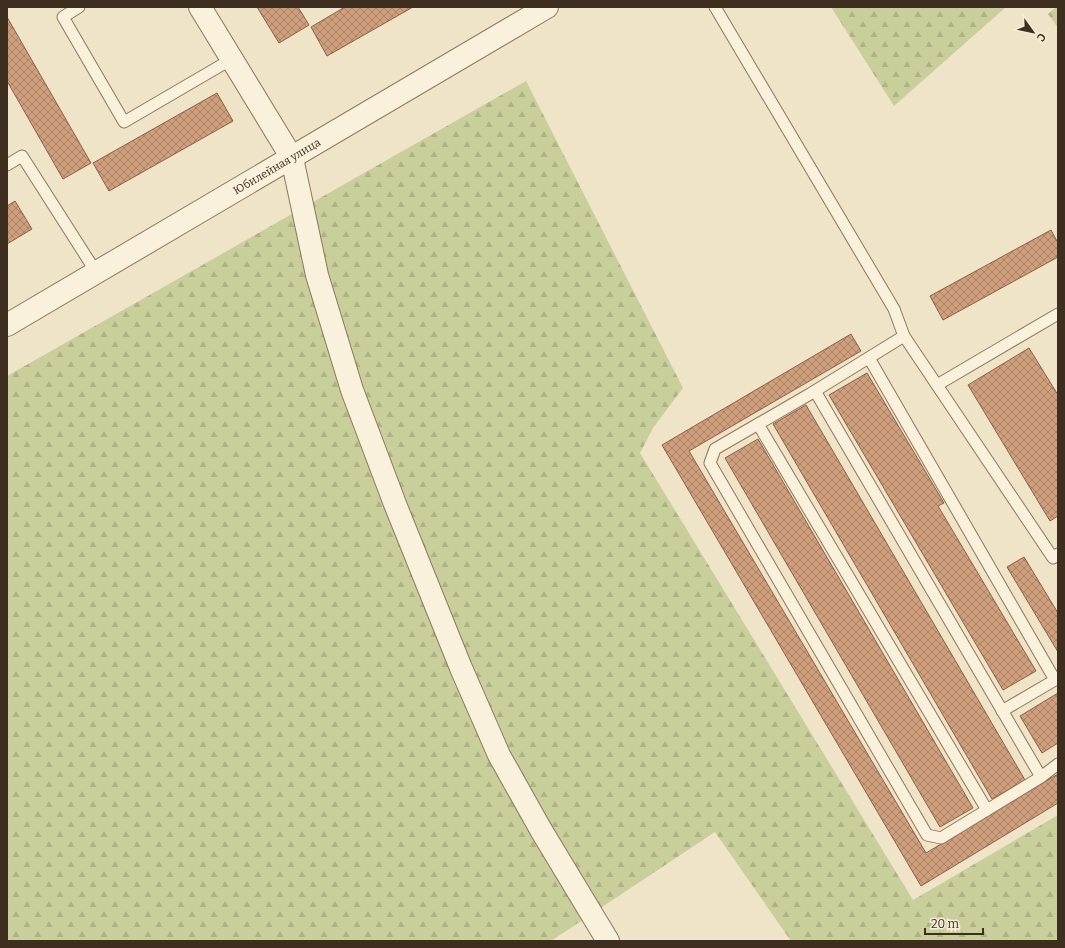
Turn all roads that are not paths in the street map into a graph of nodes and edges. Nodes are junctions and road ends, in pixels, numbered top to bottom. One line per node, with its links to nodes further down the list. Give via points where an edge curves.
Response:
1 (79, 7): 5 (lane, via 63,17 124,122)
2 (200, 7): 5 (street)
3 (547, 7): 6 (street, Юбилейная улица)
4 (716, 7): 11 (lane, via 894,309)
5 (232, 59): 6 (street)
6 (292, 158): 8 (street, Юбилейная улица); 22 (street, via 317,275 352,390 394,504 499,755)
7 (7, 165): 8 (lane, via 22,156)
8 (96, 272): 10 (street, Юбилейная улица)
9 (1058, 314): 13 (lane)
10 (7, 325)
11 (904, 336): 12 (lane); 13 (lane)
12 (869, 358): 14 (lane); 17 (lane)
13 (937, 385): 16 (lane, via 1053,558)
14 (815, 391): 15 (lane); 18 (lane)
15 (758, 424): 21 (lane); 21 (lane, via 715,449 710,463 927,835 941,838)
16 (1058, 554)
17 (1056, 679): 18 (lane)
18 (1002, 711): 20 (lane)
19 (1058, 764): 20 (lane)
20 (1041, 777): 21 (lane)
21 (987, 810)
22 (608, 941)

